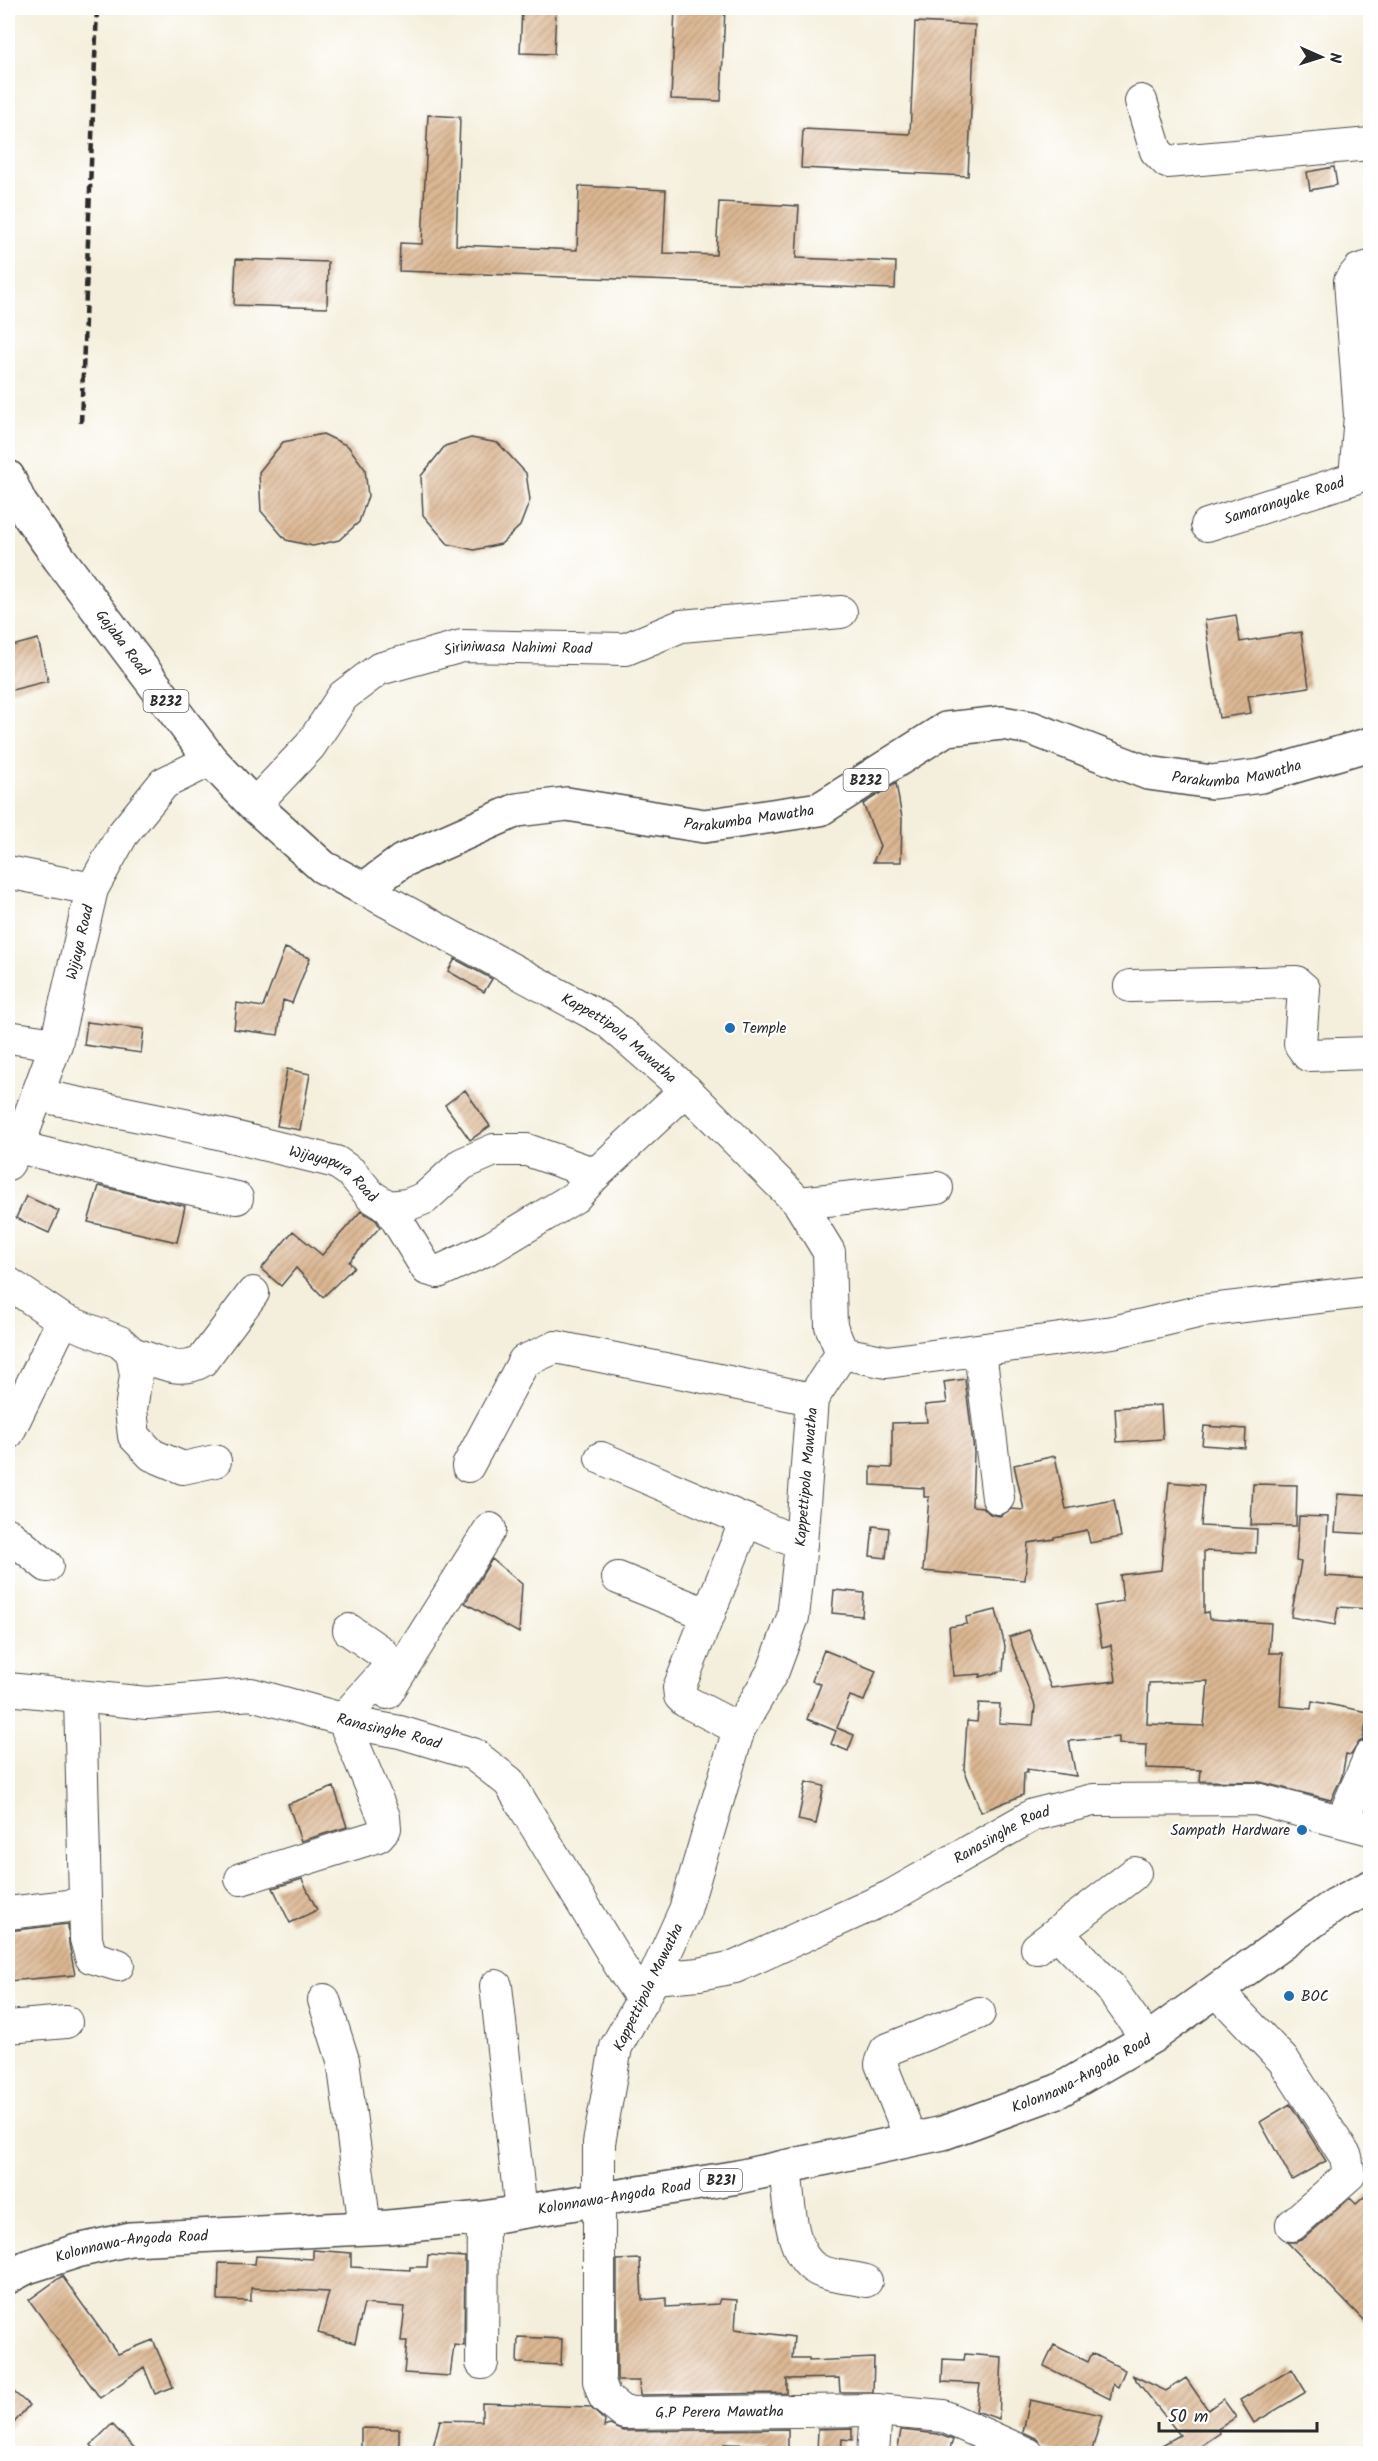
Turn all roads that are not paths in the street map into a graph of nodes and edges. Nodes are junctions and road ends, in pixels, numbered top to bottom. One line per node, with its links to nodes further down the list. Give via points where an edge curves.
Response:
1 (1141, 101): 2 (street, via 1156,151 1167,162)
2 (1371, 144)
3 (1371, 267): 5 (street, Samaranayake Road, via 1359,270 1350,281 1359,415 1355,478)
4 (8, 477): 8 (main road, Gajaba Road / B232, via 20,503 52,549)
5 (1207, 525)
6 (841, 612): 9 (street, Siriniwasa Nahimi Road, via 681,626 626,649 462,646 378,669 343,696 310,747)
7 (1371, 744): 12 (main road, Parakumba Mawatha / B232, via 1261,776 1212,782 1148,773 1031,728 1002,723 946,729 820,809 704,826 567,804 517,810 402,861)
8 (211, 760): 9 (main road, Gajaba Road / B232); 11 (street, Wijaya Road, via 164,783 122,835)
9 (254, 805): 12 (main road, Gajaba Road / B232, via 323,867)
10 (8, 872): 11 (street)
11 (92, 889): 15 (street, Wijaya Road)
12 (364, 889): 17 (street, Kappettipola Mawatha, via 607,1021)
13 (1130, 986): 16 (street, via 1296,982 1304,989 1300,1044 1308,1055)
14 (8, 1037): 15 (street)
15 (56, 1044): 18 (street, Wijaya Road)
16 (1371, 1053)
17 (686, 1090): 20 (street); 23 (street, Kappettipola Mawatha)
18 (37, 1095): 19 (street, Wijaya Road); 24 (street, Wijayapura Road, via 336,1162)
19 (13, 1156): 22 (street)
20 (596, 1174): 24 (street, Wijayapura Road, via 527,1150 494,1150 462,1164 425,1198); 24 (street, via 575,1197 492,1247 438,1272 427,1269)
21 (938, 1188): 23 (street)
22 (237, 1198)
23 (799, 1203): 31 (street, Kappettipola Mawatha, via 829,1252 831,1326)
24 (389, 1207)
25 (8, 1283): 28 (street)
26 (1371, 1291): 29 (street, via 1202,1311 1113,1332)
27 (253, 1293): 30 (street, via 201,1361 192,1367 180,1368)
28 (63, 1320): 30 (street, via 120,1342); 33 (street)
29 (980, 1351): 31 (street, via 887,1362); 37 (street)
30 (132, 1353): 35 (street, via 136,1375 131,1410 134,1436 152,1455 183,1467)
31 (842, 1353): 32 (street, Kappettipola Mawatha)
32 (812, 1399): 36 (street, via 556,1347 524,1361); 41 (street, Kappettipola Mawatha)
33 (8, 1433)
34 (601, 1458): 38 (street)
35 (215, 1461)
36 (468, 1466)
37 (998, 1498)
38 (746, 1520): 41 (street); 44 (street)
39 (490, 1529): 48 (street)
40 (8, 1534): 42 (street)
41 (801, 1544): 49 (street, Kappettipola Mawatha, via 793,1617 773,1671)
42 (47, 1566)
43 (618, 1578): 44 (street)
44 (709, 1615): 49 (street, via 679,1688 680,1696)
45 (349, 1630): 48 (street, via 388,1661)
46 (8, 1689): 47 (street, Ranasinghe Road)
47 (80, 1698): 48 (street, Ranasinghe Road, via 147,1703 251,1694); 55 (street)
48 (355, 1723): 53 (street, via 385,1828 378,1836); 59 (street, Ranasinghe Road, via 473,1754 509,1782 621,1967)
49 (739, 1729): 59 (street, Kappettipola Mawatha, via 685,1910)
50 (1371, 1756): 51 (street)
51 (1356, 1825): 59 (street, Ranasinghe Road, via 1256,1799 1093,1800 1033,1815 891,1896 735,1967)
52 (1136, 1873): 65 (street, via 1047,1940 1110,1987)
53 (241, 1879)
54 (1371, 1887): 60 (main road, Kolonnawa-Angoda Road / B231, via 1335,1905)
55 (85, 1904): 56 (street); 57 (street, via 91,1957)
56 (8, 1914)
57 (118, 1965)
58 (496, 1986): 69 (street)
59 (649, 1989): 68 (street, Kappettipola Mawatha, via 616,2047 599,2143)
60 (1216, 1991): 65 (main road, Kolonnawa-Angoda Road / B231); 71 (street, via 1284,2061 1346,2157 1349,2175)
61 (324, 2000): 72 (street, via 343,2060)
62 (979, 2013): 66 (street, via 886,2050 881,2064)
63 (66, 2022): 64 (street)
64 (8, 2027)
65 (1147, 2039): 66 (main road, Kolonnawa-Angoda Road / B231, via 1058,2091 943,2133)
66 (911, 2140): 67 (main road, Kolonnawa-Angoda Road / B231)
67 (785, 2166): 68 (main road, Kolonnawa-Angoda Road / B231); 74 (street, via 794,2236 804,2260 818,2270)
68 (600, 2200): 69 (main road, Kolonnawa-Angoda Road / B231); 76 (street, G.P Perera Mawatha, via 600,2381 604,2398 624,2413)
69 (521, 2212): 70 (main road, Kolonnawa-Angoda Road / B231)
70 (483, 2218): 72 (main road, Kolonnawa-Angoda Road / B231); 75 (street)
71 (1292, 2225)
72 (365, 2228): 73 (main road, Kolonnawa-Angoda Road / B231, via 130,2239 77,2251)
73 (8, 2277)
74 (866, 2281)
75 (482, 2363)
76 (876, 2410): 77 (street); 78 (street, G.P Perera Mawatha, via 943,2416)
77 (873, 2454)
78 (1028, 2454)

